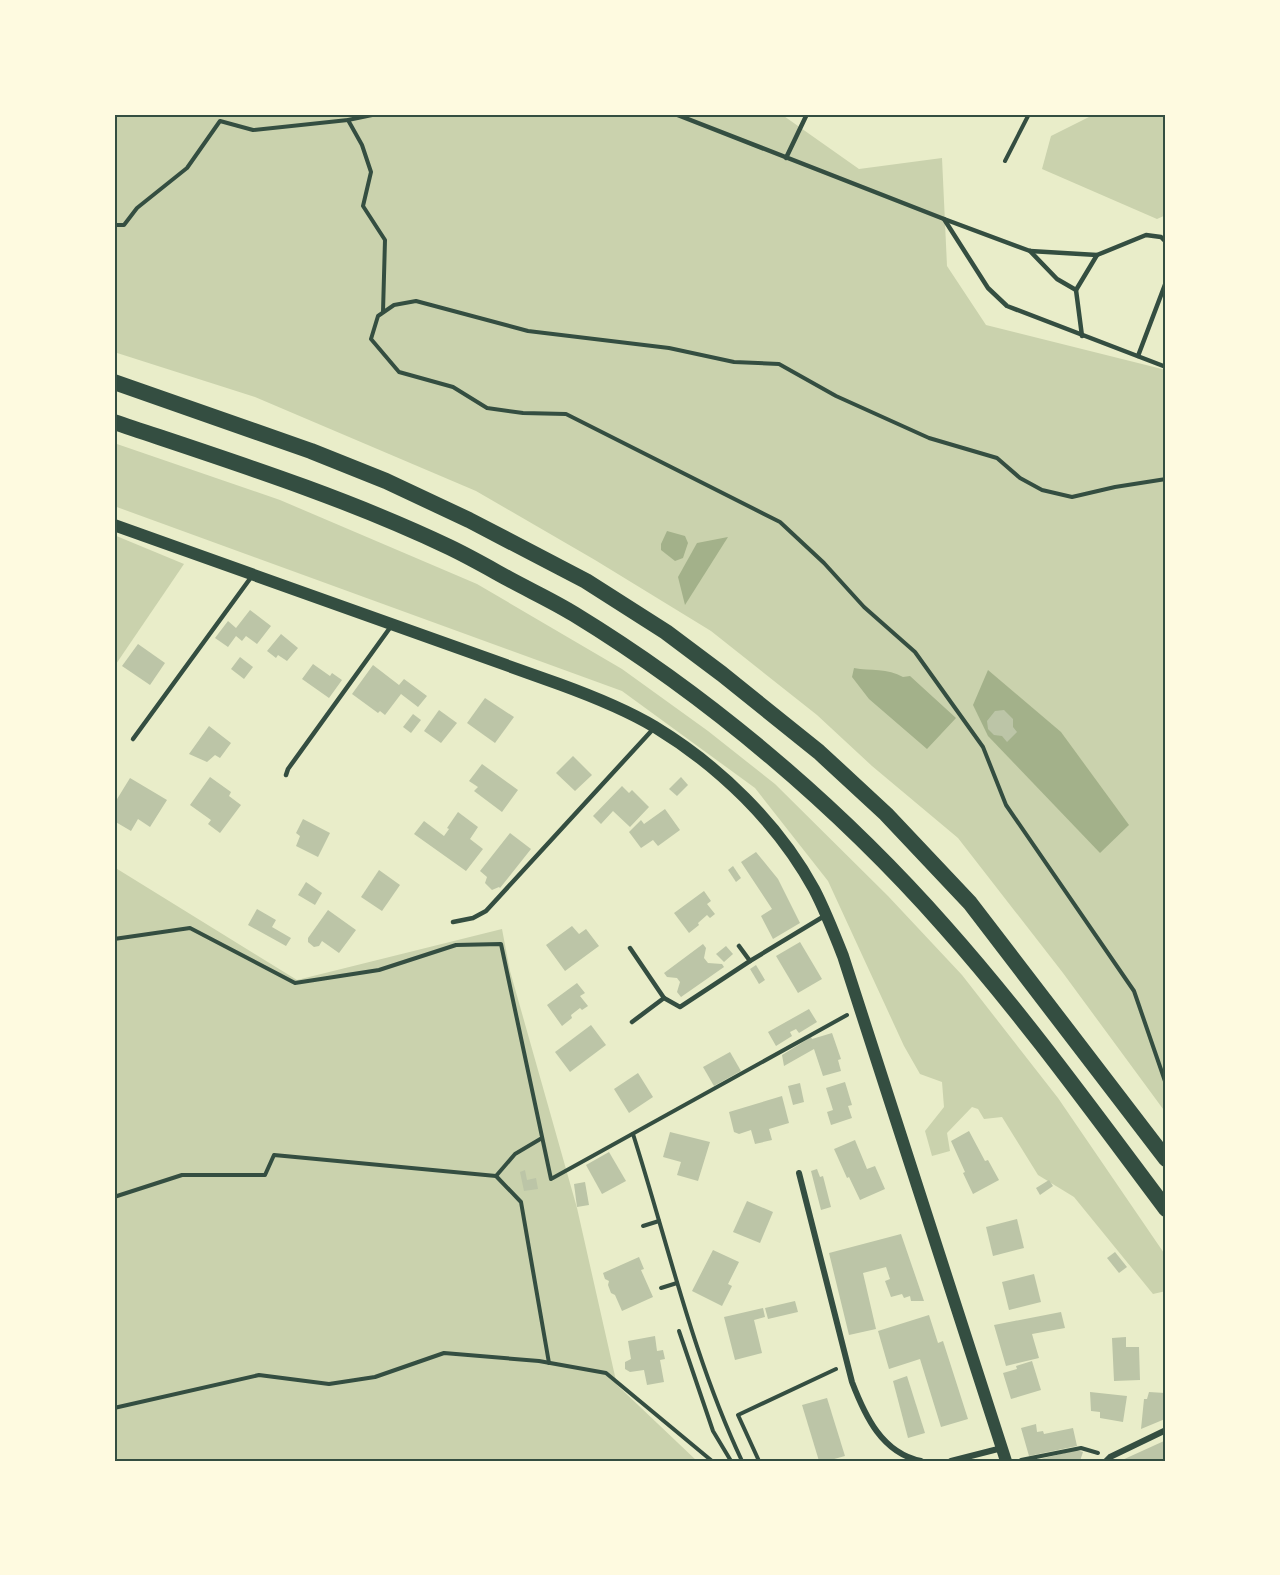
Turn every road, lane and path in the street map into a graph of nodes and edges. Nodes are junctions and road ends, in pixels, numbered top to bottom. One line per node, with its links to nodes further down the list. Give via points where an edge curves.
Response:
1 (377, 114): 5 (path)
2 (675, 114): 6 (lane)
3 (807, 114): 6 (lane)
4 (1029, 114): 7 (path)
5 (348, 120): 9 (path, via 254,130 220,121 187,168 137,208 124,225); 15 (path, via 371,172 363,206 385,240)
6 (786, 158): 8 (lane)
7 (1005, 161)
8 (944, 219): 11 (lane); 16 (lane, via 988,288 1007,306)
9 (114, 225)
10 (1166, 242): 12 (lane, via 1161,237 1146,235)
11 (1030, 251): 12 (lane); 14 (lane, via 1057,279)
12 (1097, 255): 14 (lane)
13 (1166, 282): 17 (lane)
14 (1076, 290): 16 (lane)
15 (383, 312): 21 (path, via 394,305 416,301 528,331 669,348 734,362 778,364 836,396 930,438 997,458 1042,490 1072,497); 37 (path, via 371,339 399,372 453,387 487,408 566,414 780,522 915,652 983,747 1006,805 1134,991)
16 (1082, 336): 17 (lane)
17 (1137, 356): 18 (lane)
18 (1166, 366)
19 (114, 382): 40 (highway, via 386,481 586,581 666,632 819,752 924,854 970,903)
20 (114, 422): 44 (highway, via 293,483 450,547 573,613 683,688 797,779 857,834 944,926 1028,1025)
21 (1166, 479)
22 (114, 525): 23 (main road)
23 (253, 575): 24 (main road); 26 (lane)
24 (392, 625): 25 (main road, via 590,696); 27 (lane)
25 (655, 727): 28 (main road, via 693,753 744,798 793,856); 29 (lane, via 486,911)
26 (133, 739)
27 (286, 774)
28 (826, 915): 33 (lane); 35 (main road)
29 (453, 922)
30 (114, 939): 39 (path, via 190,928 295,983 379,970 456,945 501,944)
31 (739, 946): 33 (lane)
32 (630, 948): 34 (lane)
33 (750, 961): 34 (lane, via 680,1007)
34 (664, 998): 36 (lane)
35 (861, 1006): 38 (path); 54 (main road)
36 (632, 1022)
37 (1166, 1084)
38 (633, 1134): 39 (path, via 551,1179); 45 (path)
39 (542, 1138): 42 (path, via 515,1154)
40 (1166, 1159)
41 (799, 1173): 51 (street)
42 (496, 1176): 43 (path, via 274,1155 265,1176 182,1176); 50 (path, via 521,1202)
43 (114, 1197)
44 (1166, 1209)
45 (659, 1221): 46 (path); 47 (path)
46 (643, 1226)
47 (677, 1283): 48 (path); 59 (path, via 696,1344)
48 (661, 1288)
49 (679, 1331): 58 (path, via 713,1431)
50 (549, 1363): 52 (path, via 444,1353 375,1377 329,1384 259,1375); 57 (path, via 606,1374)
51 (847, 1364): 60 (path, via 738,1414); 61 (street, via 864,1414 883,1440 902,1455)
52 (114, 1408)
53 (1166, 1430): 56 (street)
54 (1002, 1448): 62 (street); 63 (main road)
55 (1029, 1459): 56 (path, via 1081,1448)
56 (1108, 1459)
57 (712, 1461)
58 (731, 1461)
59 (742, 1461)
60 (759, 1461)
61 (921, 1461)
62 (951, 1461)
63 (1006, 1461)

